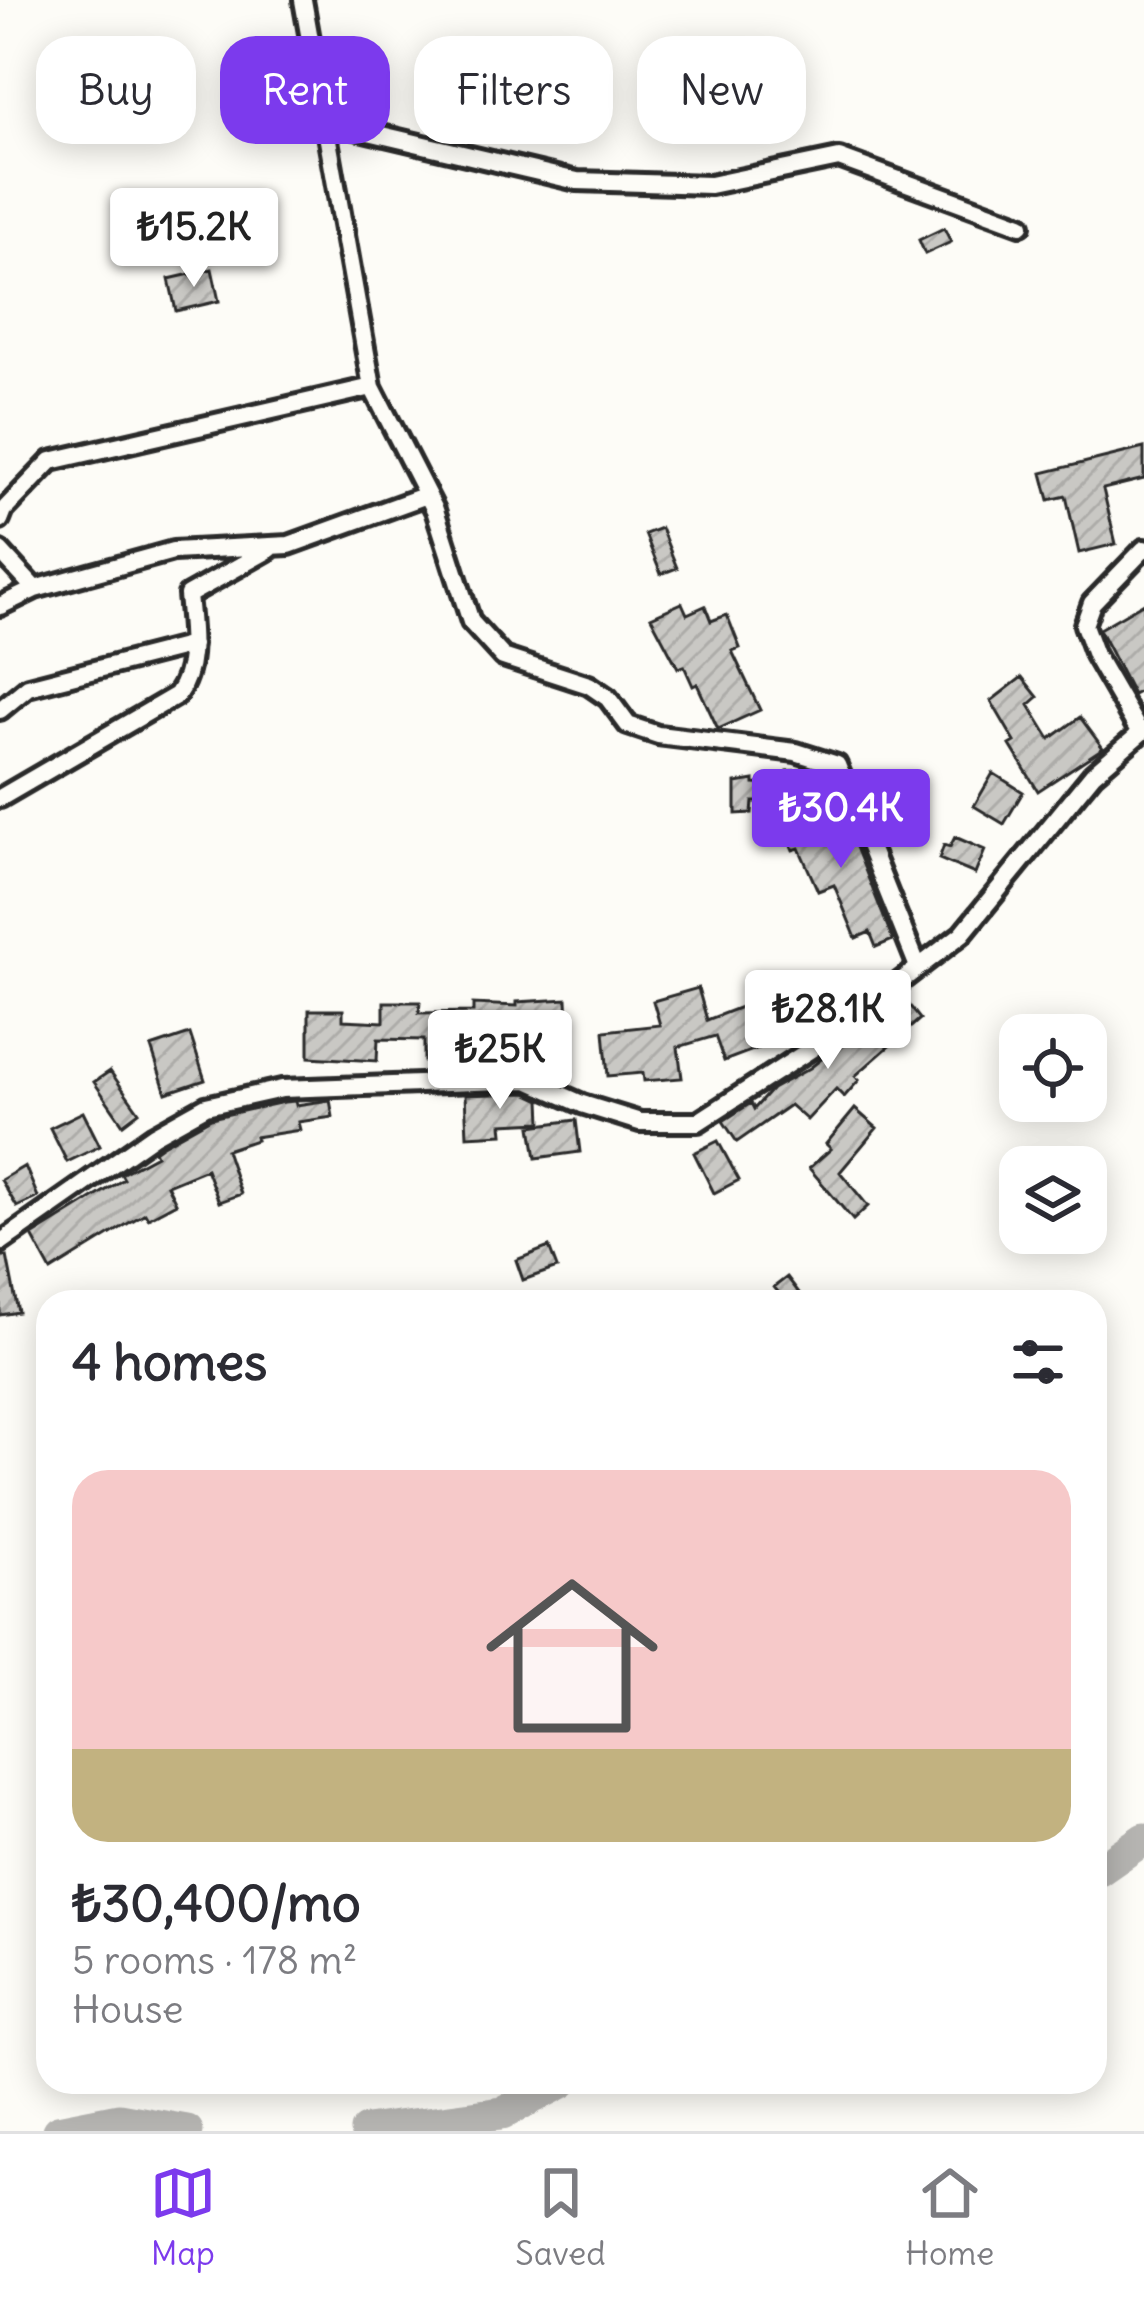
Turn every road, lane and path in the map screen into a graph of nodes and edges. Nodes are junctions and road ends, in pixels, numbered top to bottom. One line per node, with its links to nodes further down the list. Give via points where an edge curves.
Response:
1 (303, 0): 2 (street)
2 (310, 36)
3 (390, 137): 5 (street, via 577,182 710,185 839,158)
4 (330, 144): 6 (street)
5 (1021, 225)
6 (372, 387): 7 (street); 8 (street, via 51,461)
7 (427, 495): 9 (street); 18 (street, via 471,622 503,657 589,685 628,725 658,735 796,752 837,765)
8 (0, 520)
9 (276, 546): 12 (street, via 173,551); 14 (street, via 188,595)
10 (1144, 549): 16 (street, via 1092,603 1084,625)
11 (0, 551): 12 (street)
12 (35, 590): 13 (street)
13 (0, 606)
14 (192, 645): 15 (street, via 28,687); 17 (street, via 189,678 177,695)
15 (0, 710)
16 (1142, 732): 18 (street, via 1093,774 962,934)
17 (0, 798)
18 (918, 967): 19 (street, via 698,1122 640,1122 528,1080 282,1090 206,1106)
19 (0, 1243)

